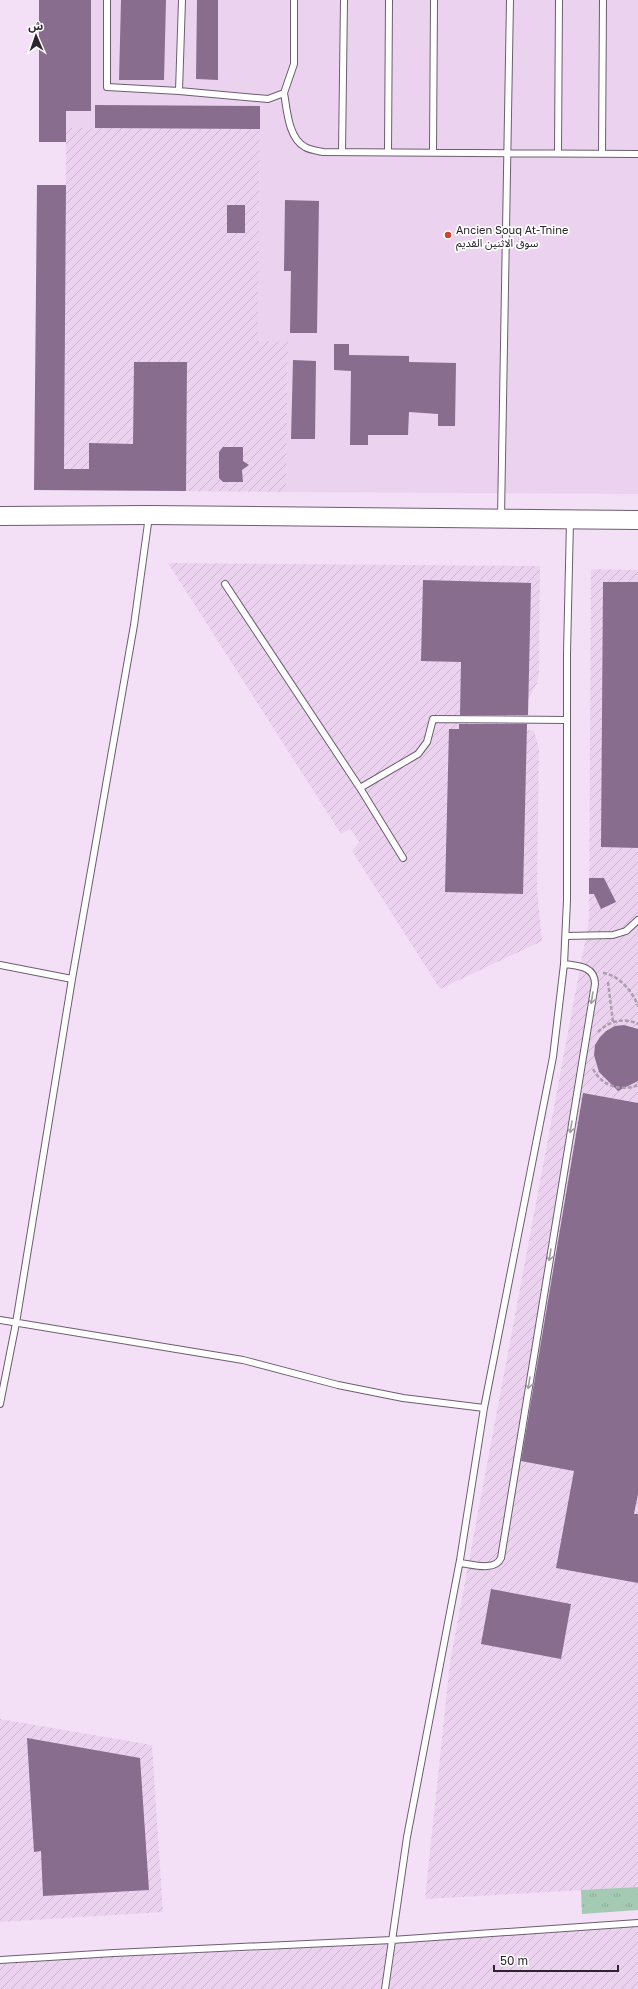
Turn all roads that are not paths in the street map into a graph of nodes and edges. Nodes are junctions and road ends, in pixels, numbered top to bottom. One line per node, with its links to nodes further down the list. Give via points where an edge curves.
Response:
1 (107, 0): 10 (lane, via 107,87)
2 (182, 0): 10 (lane)
3 (294, 0): 11 (lane, via 294,64)
4 (344, 0): 12 (lane)
5 (389, 0): 13 (lane)
6 (434, 0): 14 (lane)
7 (510, 0): 15 (lane)
8 (559, 0): 16 (lane)
9 (603, 0): 17 (lane)
10 (179, 91): 11 (lane, via 268,99)
11 (284, 93): 12 (lane, via 288,118 295,136 304,147 323,152)
12 (342, 152): 13 (lane)
13 (388, 152): 14 (lane)
14 (433, 152): 15 (lane)
15 (507, 153): 16 (lane); 21 (lane)
16 (558, 153): 17 (lane)
17 (602, 154): 18 (lane)
18 (638, 154)
19 (149, 514): 20 (street); 21 (street); 32 (lane, via 132,633)
20 (0, 516)
21 (501, 517): 22 (street)
22 (570, 520): 23 (street); 25 (lane)
23 (638, 520)
24 (225, 584): 26 (lane)
25 (567, 720): 26 (lane, via 433,719 428,742 418,754); 29 (lane)
26 (360, 788): 27 (lane)
27 (404, 858)
28 (638, 920): 29 (lane, via 626,930 613,935)
29 (566, 936): 30 (lane)
30 (564, 964): 36 (lane, via 553,1057); 37 (lane, one-way to 37, via 586,968 593,975 595,984 501,1558 490,1566)
31 (0, 965): 32 (lane)
32 (72, 979): 34 (lane)
33 (0, 1320): 34 (lane)
34 (16, 1323): 35 (lane); 36 (lane, via 243,1360 338,1385 403,1398)
35 (0, 1404)
36 (484, 1408): 37 (lane)
37 (460, 1563): 39 (lane, via 407,1837)
38 (638, 1923): 39 (lane)
39 (392, 1940): 40 (lane, via 114,1952); 41 (lane)
40 (0, 1960)
41 (385, 1989)

